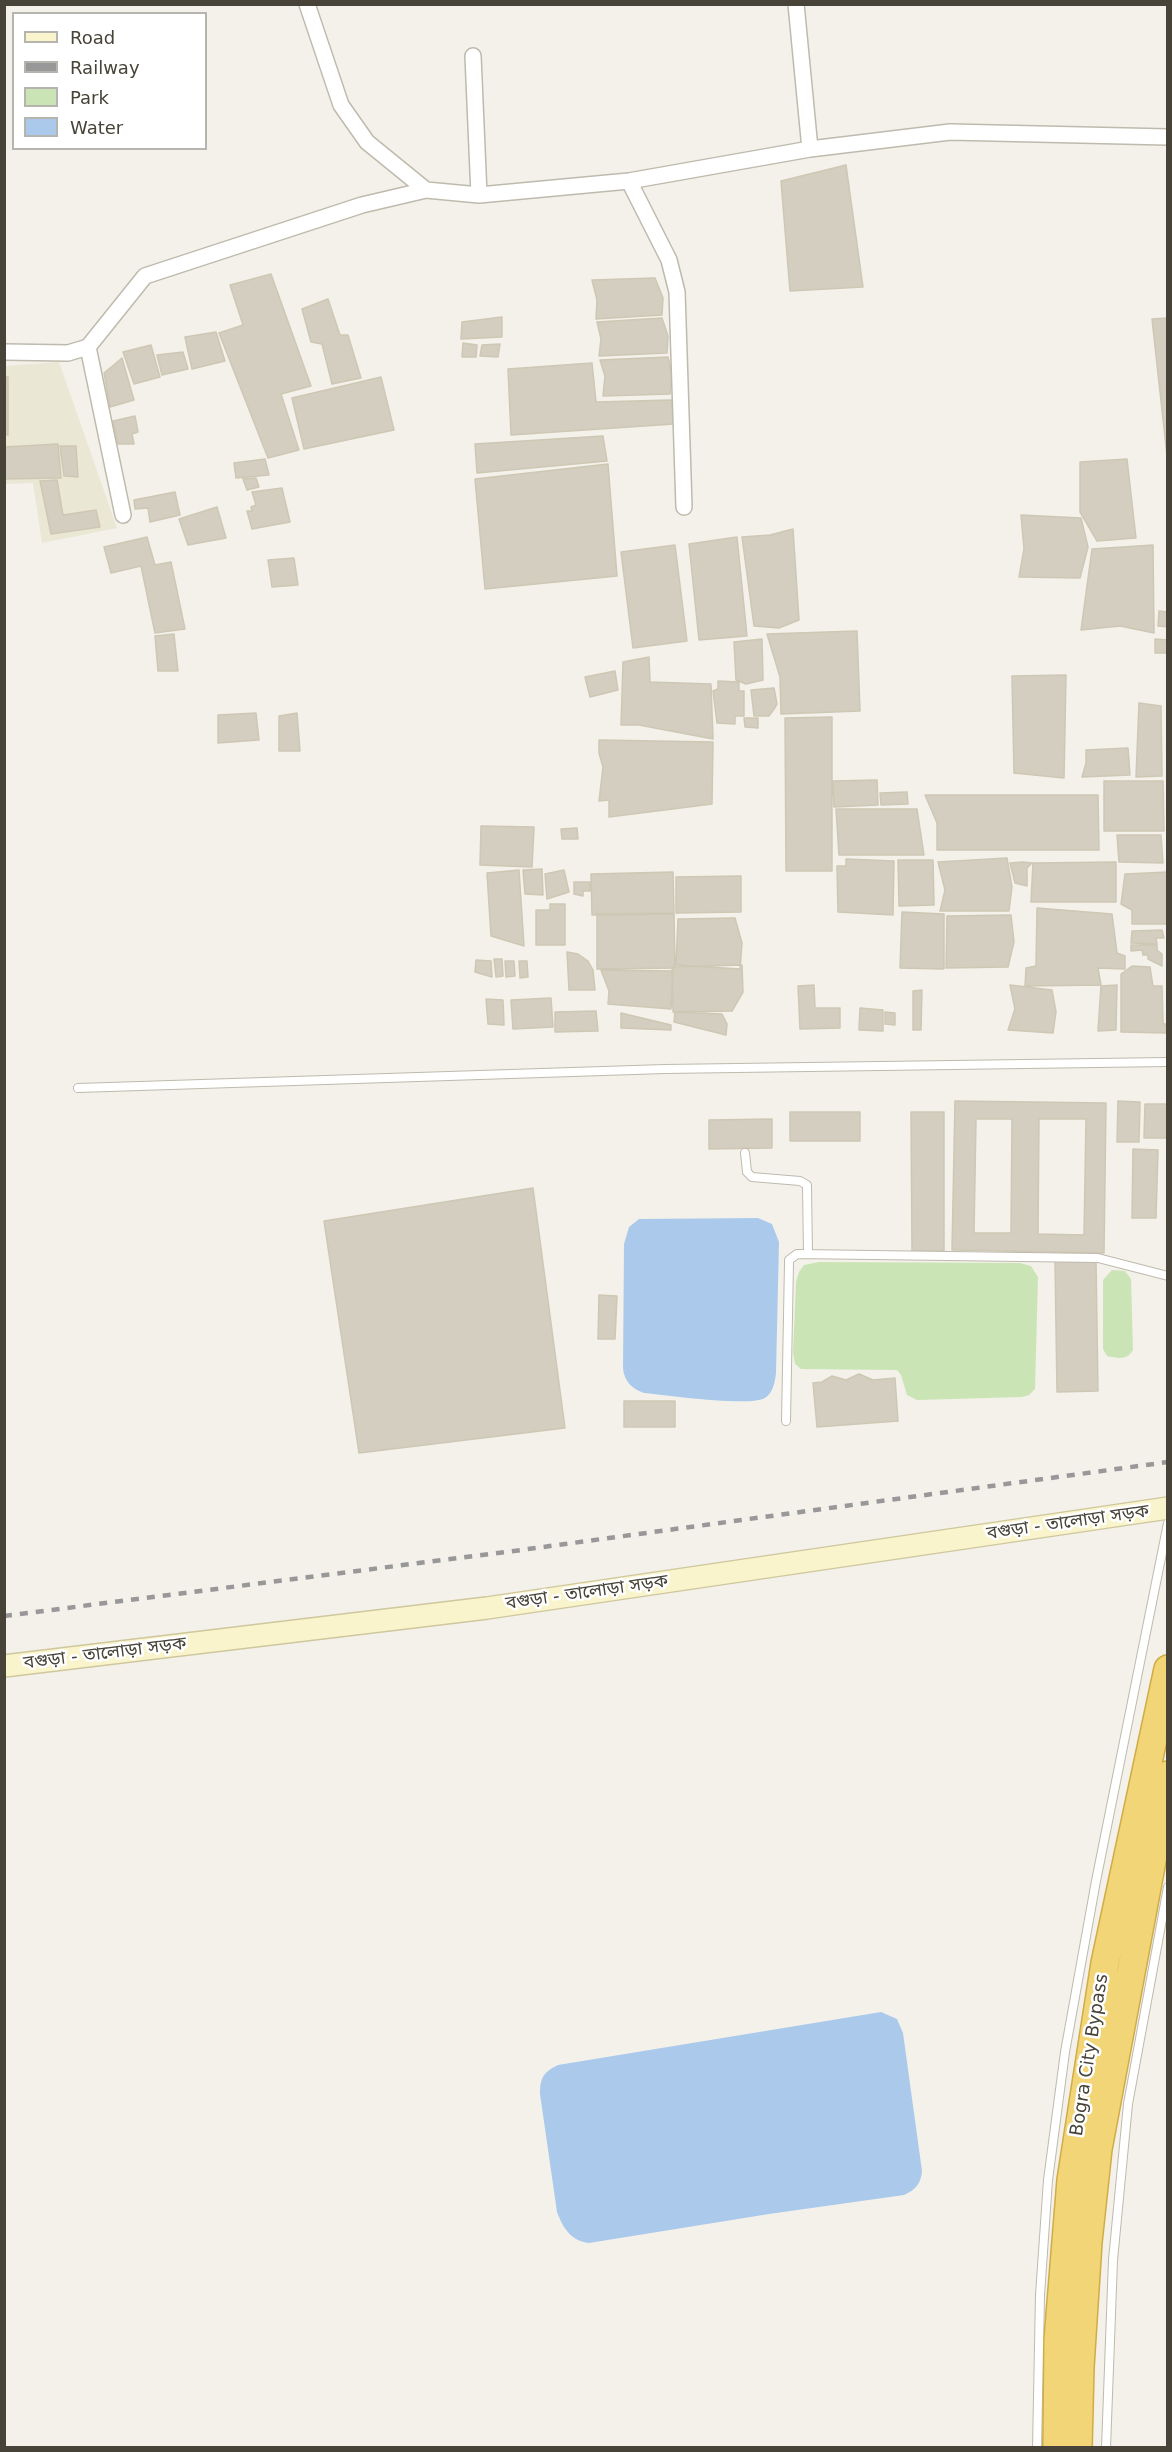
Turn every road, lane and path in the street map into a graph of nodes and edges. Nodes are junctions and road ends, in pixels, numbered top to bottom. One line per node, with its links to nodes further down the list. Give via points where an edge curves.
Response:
1 (307, 4): 7 (street, via 340,105 367,142)
2 (796, 4): 5 (street)
3 (473, 56): 8 (street)
4 (1167, 137): 5 (street, via 950,132)
5 (810, 149): 6 (street)
6 (629, 181): 8 (street); 11 (street, via 669,260 677,292)
7 (426, 190): 8 (street); 9 (street, via 362,205 145,276)
8 (479, 195)
9 (88, 347): 10 (street, via 68,353); 12 (street)
10 (4, 352)
11 (684, 507)
12 (123, 514)
13 (1167, 1062): 14 (lane, via 665,1069)
14 (78, 1088)
15 (745, 1153): 16 (lane, via 747,1172 752,1177 807,1185)
16 (808, 1253): 17 (lane, via 1098,1258); 18 (lane, via 789,1260)
17 (1167, 1276)
18 (786, 1421)
19 (1167, 1508): 21 (street, বগুড়া - তালোড়া সড়ক, via 487,1608)
20 (1167, 1523): 25 (lane, via 1065,2052 1048,2180 1040,2295)
21 (4, 1666)
22 (1167, 1669): 26 (highway, Bogra City Bypass, via 1105,1963 1074,2158 1058,2340)
23 (1167, 1775): 27 (highway, Bogra City Bypass, via 1098,2149 1087,2253)
24 (1167, 1887): 28 (lane, via 1128,2104 1113,2260)
25 (1037, 2448)
26 (1057, 2448)
27 (1078, 2448)
28 (1106, 2448)

